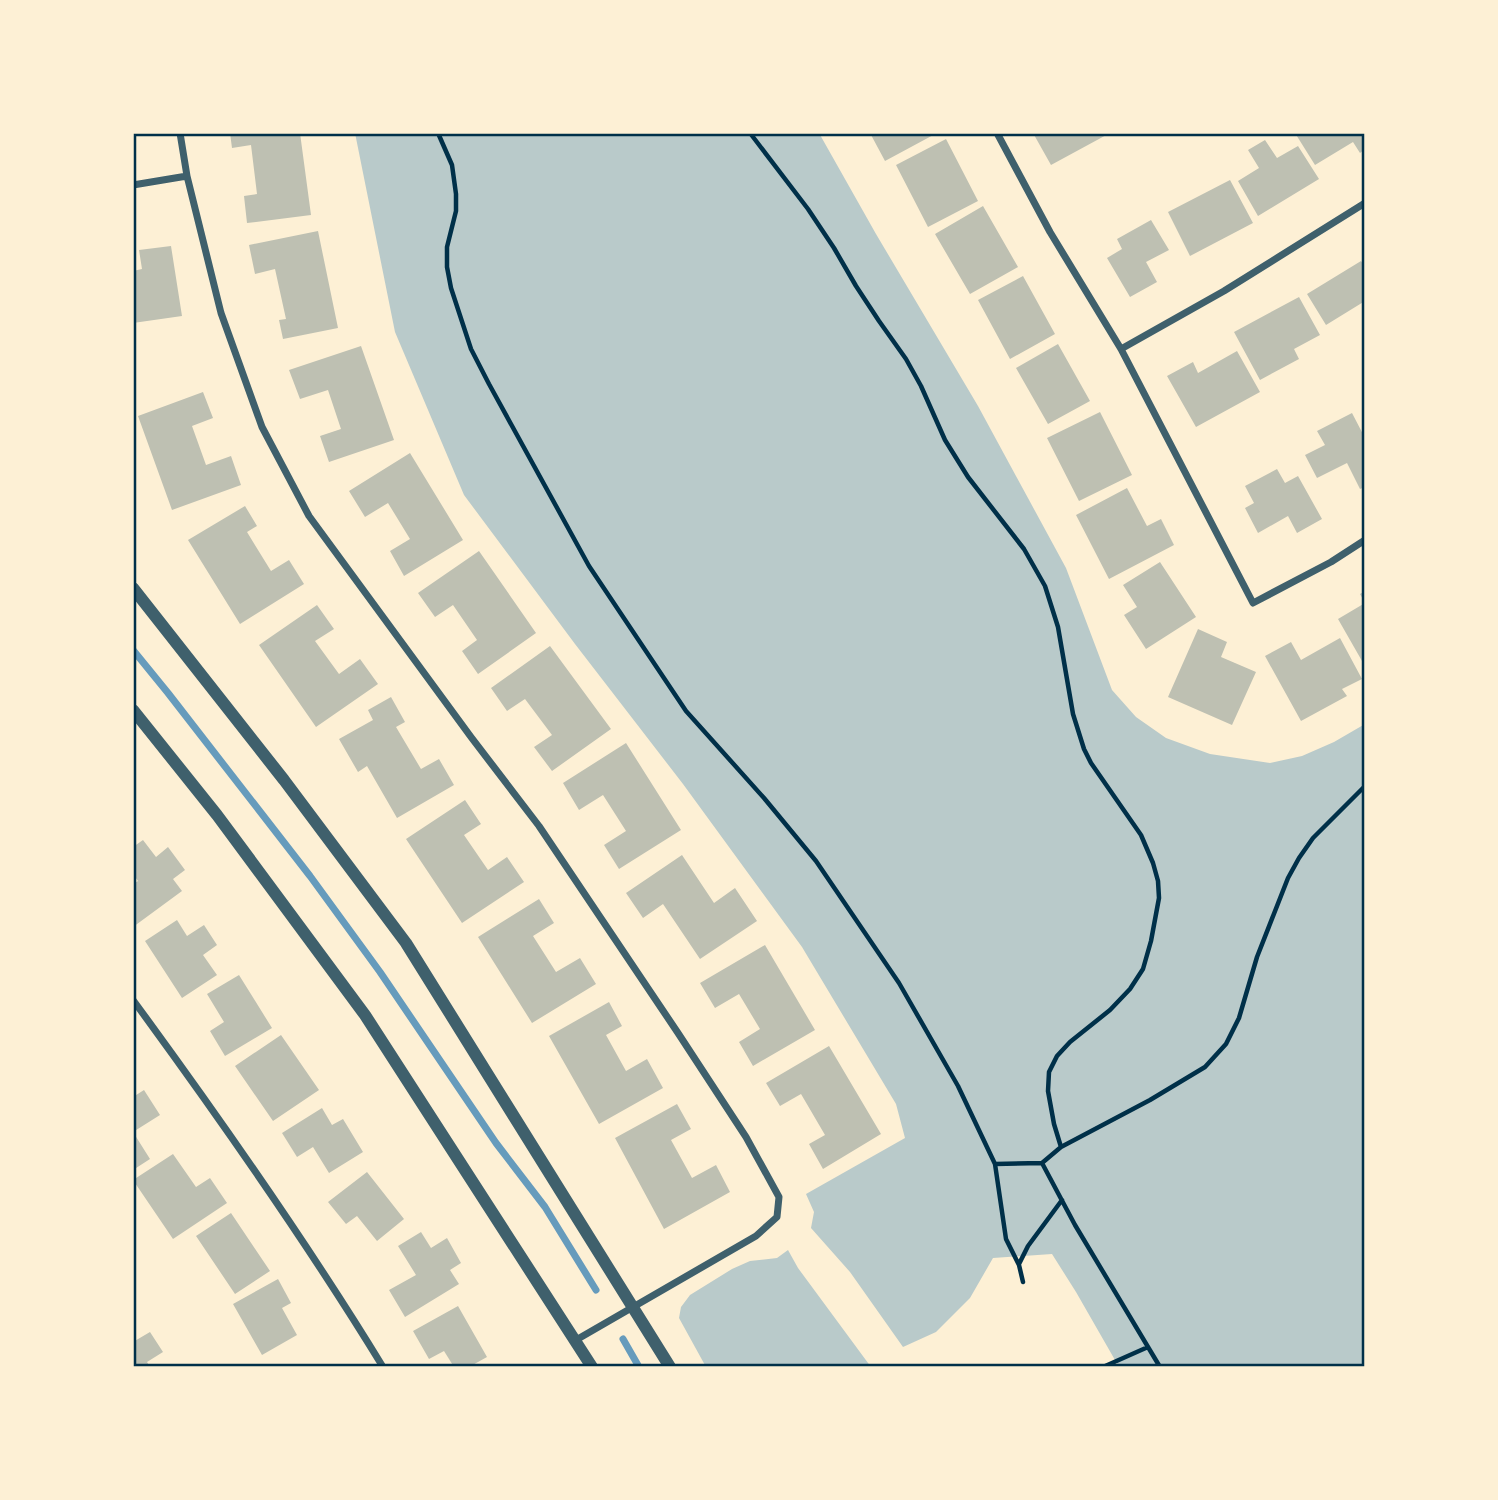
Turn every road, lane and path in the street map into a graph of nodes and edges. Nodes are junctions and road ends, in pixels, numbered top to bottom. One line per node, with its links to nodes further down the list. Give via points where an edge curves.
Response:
1 (180, 133): 5 (street)
2 (438, 133): 16 (path, via 452,165 457,194 447,247 451,288 471,349 489,384 589,566 686,711 816,861 899,983 958,1086)
3 (750, 133): 14 (path, via 834,248 906,359 968,477 1035,567 1058,627 1083,749 1141,835 1153,863 1159,898 1143,968 1110,1010 1057,1056 1049,1073 1048,1091)
4 (997, 133): 8 (street)
5 (187, 176): 6 (street); 20 (street, via 221,313 261,427 309,516 539,826 746,1137 779,1197 777,1217 756,1236)
6 (133, 185)
7 (1365, 203): 8 (street)
8 (1121, 349): 9 (street, via 1253,603)
9 (1365, 540)
10 (133, 589): 20 (street, via 406,943)
11 (133, 710): 21 (street, via 365,1015)
12 (1365, 786): 14 (path, via 1313,838 1288,878 1226,1044 1205,1067)
13 (133, 1000): 23 (street, via 218,1116)
14 (1061, 1147): 15 (path)
15 (1042, 1163): 16 (path); 17 (path)
16 (995, 1164): 18 (path, via 1006,1239)
17 (1062, 1200): 18 (path); 22 (path)
18 (1019, 1265): 19 (path)
19 (1023, 1282)
20 (633, 1307): 21 (street); 25 (street)
21 (576, 1340): 24 (street)
22 (1148, 1347): 26 (path); 27 (path)
23 (383, 1367)
24 (592, 1367)
25 (670, 1367)
26 (1103, 1367)
27 (1160, 1367)

